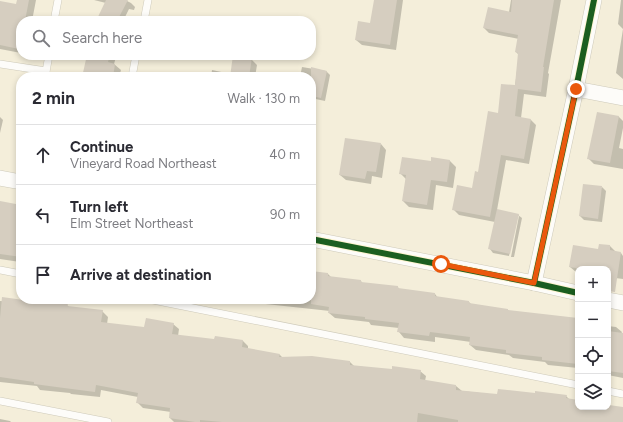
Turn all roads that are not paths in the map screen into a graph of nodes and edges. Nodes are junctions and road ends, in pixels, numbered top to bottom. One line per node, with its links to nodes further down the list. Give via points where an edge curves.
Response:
1 (58, 0): 4 (lane)
2 (148, 0): 5 (lane)
3 (594, 0): 12 (street)
4 (55, 16)
5 (145, 16)
6 (48, 60): 10 (lane)
7 (135, 60): 11 (lane)
8 (0, 64): 9 (lane)
9 (36, 72)
10 (45, 72)
11 (133, 72)
12 (576, 89): 13 (street); 19 (street)
13 (623, 98)
14 (0, 178): 15 (street)
15 (16, 181)
16 (316, 240): 19 (street)
17 (0, 270): 18 (lane)
18 (16, 273)
19 (534, 283): 20 (street)
20 (575, 292)
21 (611, 301): 22 (street)
22 (623, 303)
23 (173, 304): 24 (lane)
24 (575, 384)
25 (611, 392): 26 (lane)
26 (623, 394)
27 (0, 401): 28 (lane)
28 (108, 422)

